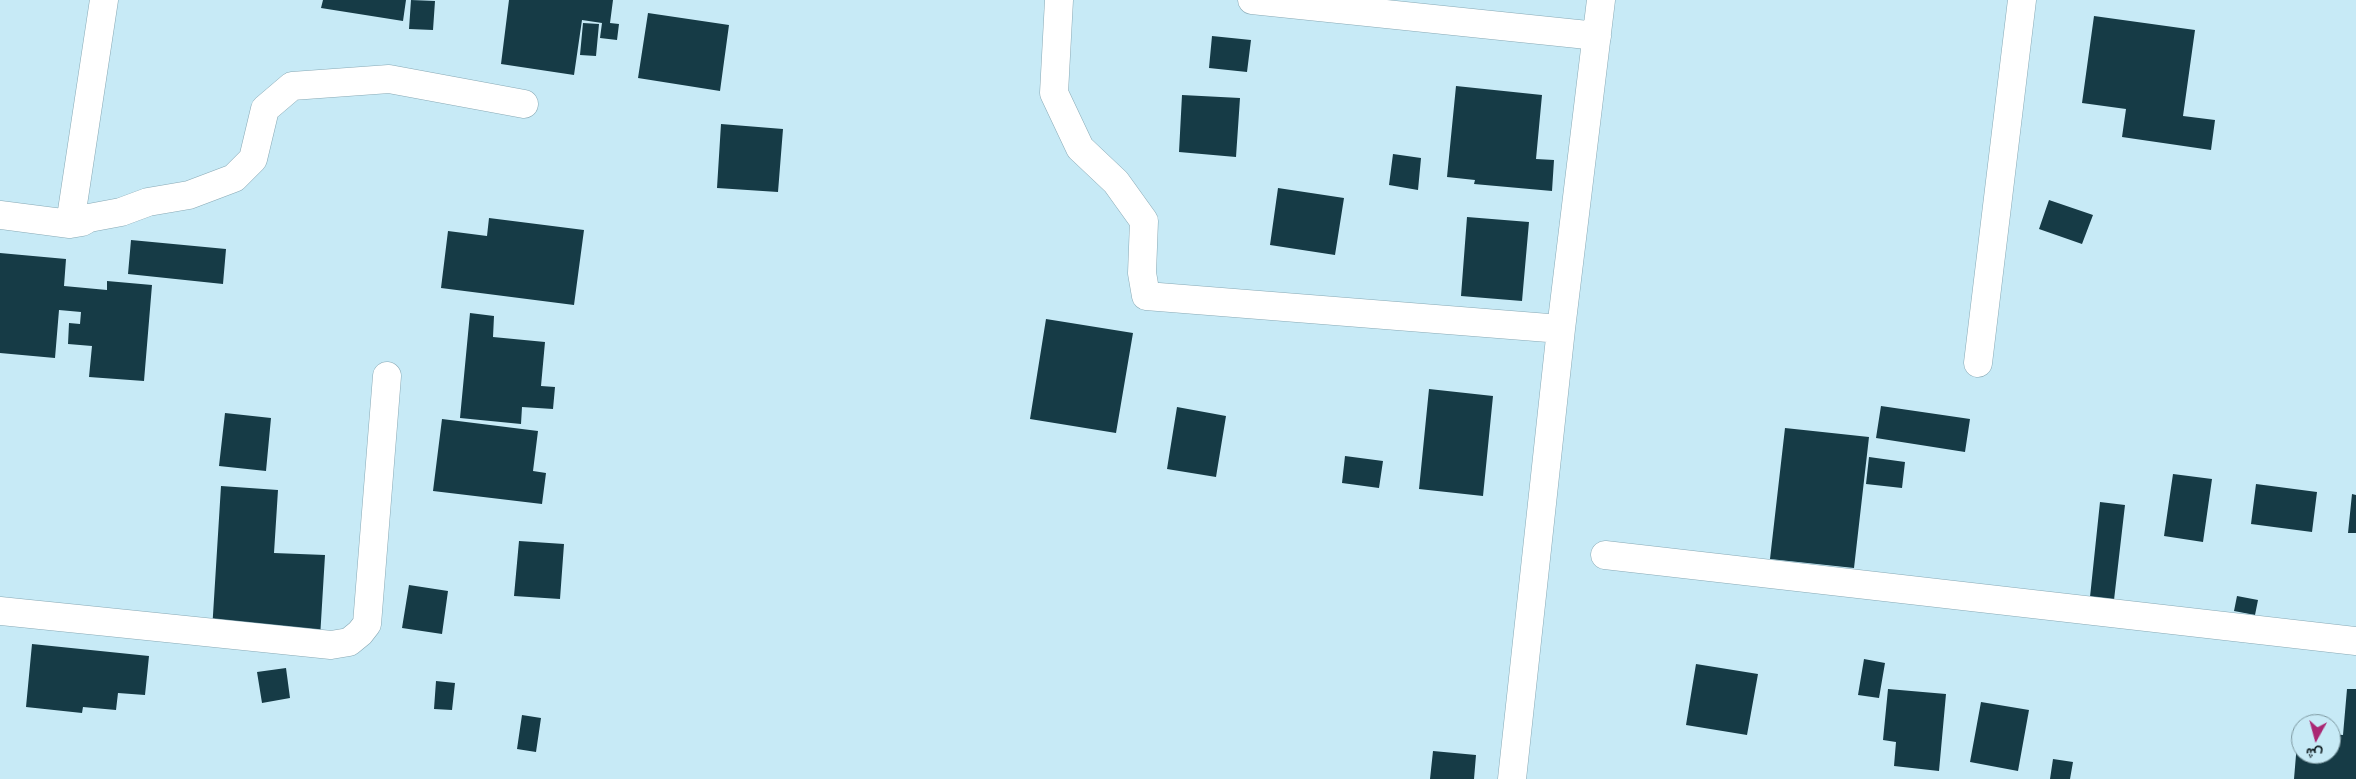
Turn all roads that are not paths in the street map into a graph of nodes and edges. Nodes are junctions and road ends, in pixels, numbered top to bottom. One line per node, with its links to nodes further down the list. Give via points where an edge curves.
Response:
1 (104, 0): 9 (street)
2 (1059, 0): 10 (street, via 1054,93 1080,148 1116,182 1144,221 1142,273 1146,296)
3 (1252, 0): 6 (street)
4 (1601, 0): 6 (street)
5 (2022, 0): 11 (street)
6 (1597, 36): 10 (street)
7 (524, 104): 9 (street, via 389,79 292,86 265,109 252,158 234,178 189,195 148,202)
8 (0, 215): 9 (street)
9 (70, 224)
10 (1561, 329): 16 (street)
11 (1978, 363)
12 (387, 376): 14 (street, via 366,624 360,634 349,642 331,645)
13 (1605, 555): 15 (street)
14 (0, 611)
15 (2356, 641)
16 (1512, 779)

